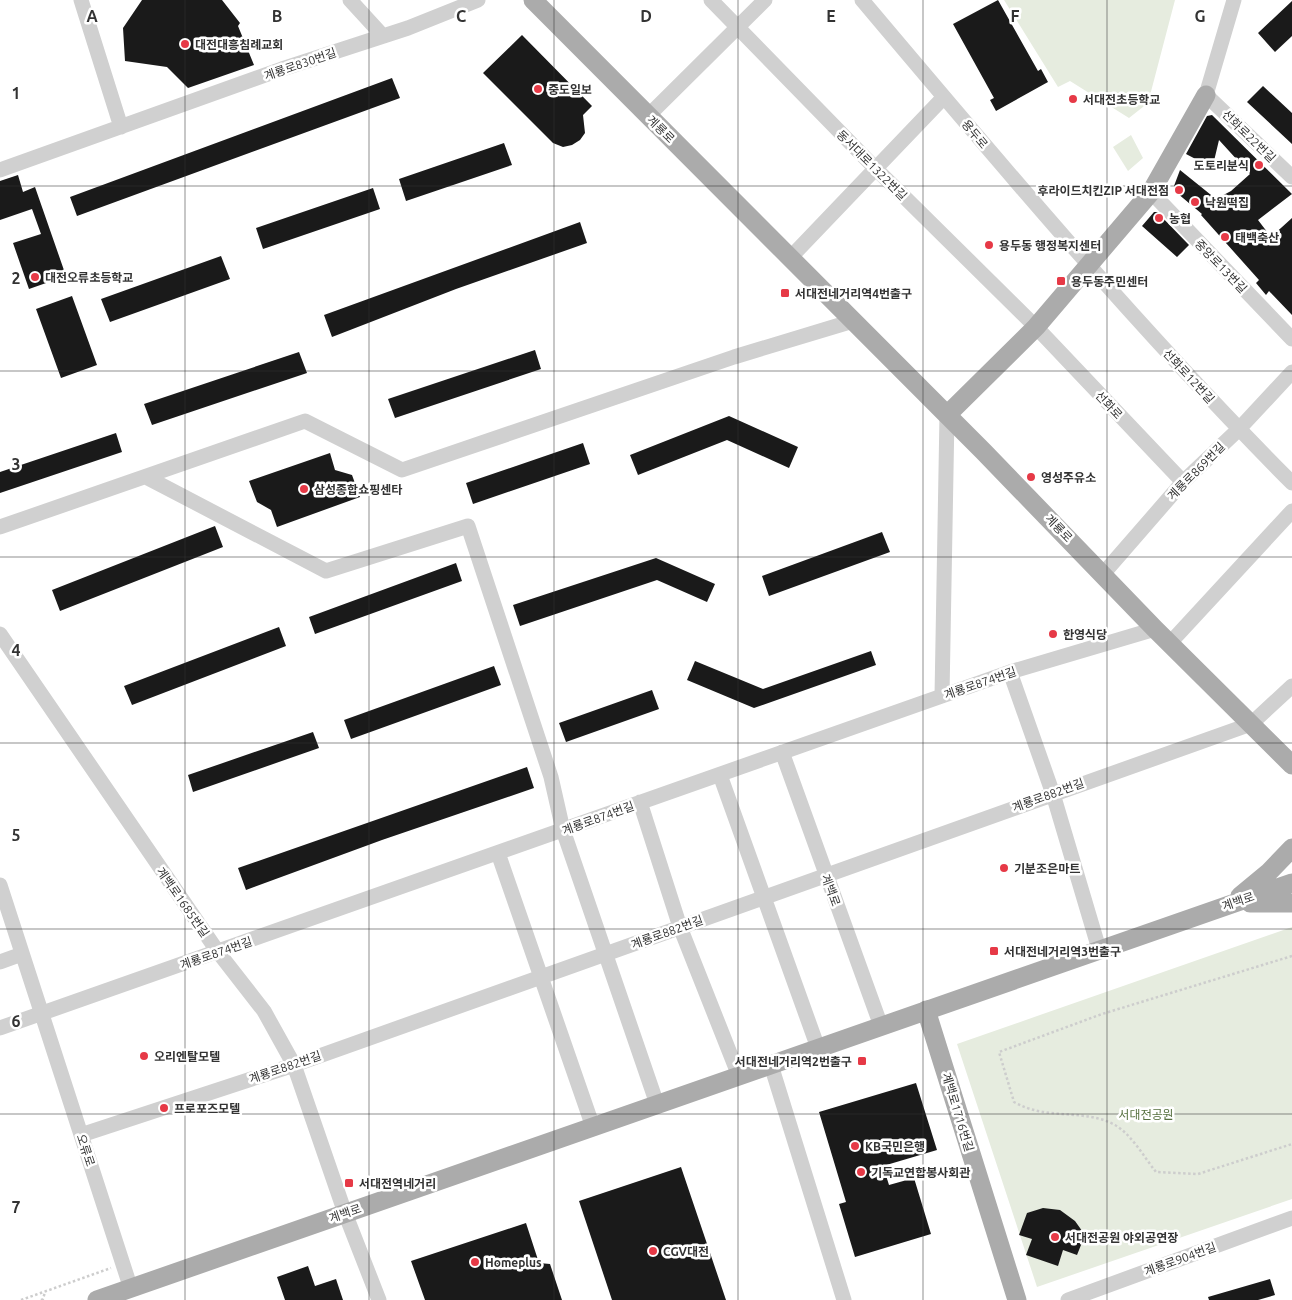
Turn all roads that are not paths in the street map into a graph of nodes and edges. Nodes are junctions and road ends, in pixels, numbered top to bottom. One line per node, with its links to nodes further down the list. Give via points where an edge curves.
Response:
1 (81, 0): 14 (street)
2 (350, 0): 10 (street)
3 (478, 0): 10 (street, 계룡로830번길)
4 (533, 0): 13 (main road, 계룡로)
5 (711, 0): 9 (street, 동서대로1322번길)
6 (765, 0): 9 (street)
7 (862, 0): 12 (street, 용두로)
8 (1234, 0): 11 (street)
9 (738, 26): 13 (street); 15 (street, 동서대로1322번길)
10 (383, 36): 14 (street, 계룡로830번길)
11 (1206, 95): 17 (street, 선화로22번길); 18 (main road)
12 (944, 97): 15 (street); 20 (street, 용두로)
13 (648, 116): 19 (main road, 계룡로)
14 (121, 127): 16 (street, 계룡로830번길)
15 (874, 168): 19 (street); 22 (street, 동서대로1322번길)
16 (0, 170)
17 (1292, 177)
18 (1151, 192): 20 (main road); 23 (street, 중앙로13번길)
19 (790, 258): 21 (main road, 계룡로)
20 (1088, 267): 22 (main road); 26 (street, 선화로12번길)
21 (853, 321): 25 (main road, 계룡로); 27 (street, via 402,470 306,421)
22 (1036, 327): 25 (main road); 28 (street, 선화로)
23 (1292, 339)
24 (1292, 372): 26 (street, 계룡로869번길)
25 (947, 415): 32 (main road, 계룡로); 38 (street)
26 (1239, 429): 28 (street, 계룡로869번길); 29 (street, 선화로12번길)
27 (146, 477): 31 (street); 46 (street, via 326,571 468,526 550,777)
28 (1183, 482): 32 (street, 계룡로869번길)
29 (1292, 483)
30 (1292, 512): 35 (street)
31 (0, 527)
32 (1102, 574): 33 (main road, 계룡로)
33 (1156, 629): 35 (main road, 계룡로); 36 (street, 계룡로874번길)
34 (0, 634): 57 (street, 계백로1685번길)
35 (1170, 643): 39 (main road, 계룡로)
36 (1010, 672): 38 (street, 계룡로874번길); 44 (street)
37 (1292, 686): 39 (street)
38 (942, 696): 40 (street, 계룡로874번길)
39 (1251, 724): 41 (main road, 계룡로); 44 (street, 계룡로882번길)
40 (782, 752): 42 (street, 계룡로874번길); 49 (street, 계백로)
41 (1288, 759): 43 (main road, 계룡로)
42 (720, 774): 45 (street, 계룡로874번길); 52 (street)
43 (1292, 775)
44 (1053, 794): 49 (street, 계룡로882번길); 56 (street)
45 (640, 802): 46 (street, 계룡로874번길); 55 (street)
46 (563, 830): 48 (street, 계룡로874번길); 59 (street)
47 (1292, 848): 54 (main road)
48 (498, 853): 57 (street, 계룡로874번길); 61 (street)
49 (825, 875): 52 (street, 계룡로882번길); 64 (street, 계백로)
50 (1292, 883): 54 (main road, 계백로)
51 (0, 885): 58 (street, 오류로)
52 (764, 897): 55 (street, 계룡로882번길); 66 (street)
53 (1292, 902): 54 (main road)
54 (1231, 903): 56 (main road, 계백로)
55 (680, 927): 59 (street, 계룡로882번길); 69 (street)
56 (1100, 949): 62 (main road, 계백로)
57 (218, 952): 63 (street, 계룡로874번길); 67 (street, 계백로1685번길, via 264,1012)
58 (22, 954): 60 (street); 63 (street, 오류로)
59 (606, 954): 61 (street, 계룡로882번길); 70 (street)
60 (0, 962)
61 (543, 976): 67 (street, 계룡로882번길); 71 (street)
62 (926, 1010): 64 (main road, 계백로); 79 (main road, 계백로1716번길)
63 (42, 1012): 65 (street); 72 (street, 오류로)
64 (881, 1026): 66 (main road, 계백로)
65 (0, 1028)
66 (818, 1048): 68 (main road, 계백로)
67 (294, 1065): 72 (street, 계룡로882번길); 73 (street, 계백로1685번길)
68 (771, 1065): 69 (main road, 계백로); 78 (street)
69 (738, 1076): 70 (main road, 계백로)
70 (657, 1104): 71 (main road, 계백로)
71 (594, 1127): 73 (main road, 계백로)
72 (81, 1135): 75 (street, 오류로)
73 (345, 1214): 75 (main road, 계백로); 77 (street, 계백로1685번길)
74 (1291, 1221): 80 (street, 계룡로904번길)
75 (133, 1294): 76 (main road, 계백로)
76 (97, 1300)
77 (379, 1300)
78 (844, 1300)
79 (1017, 1300)
80 (1068, 1300)

